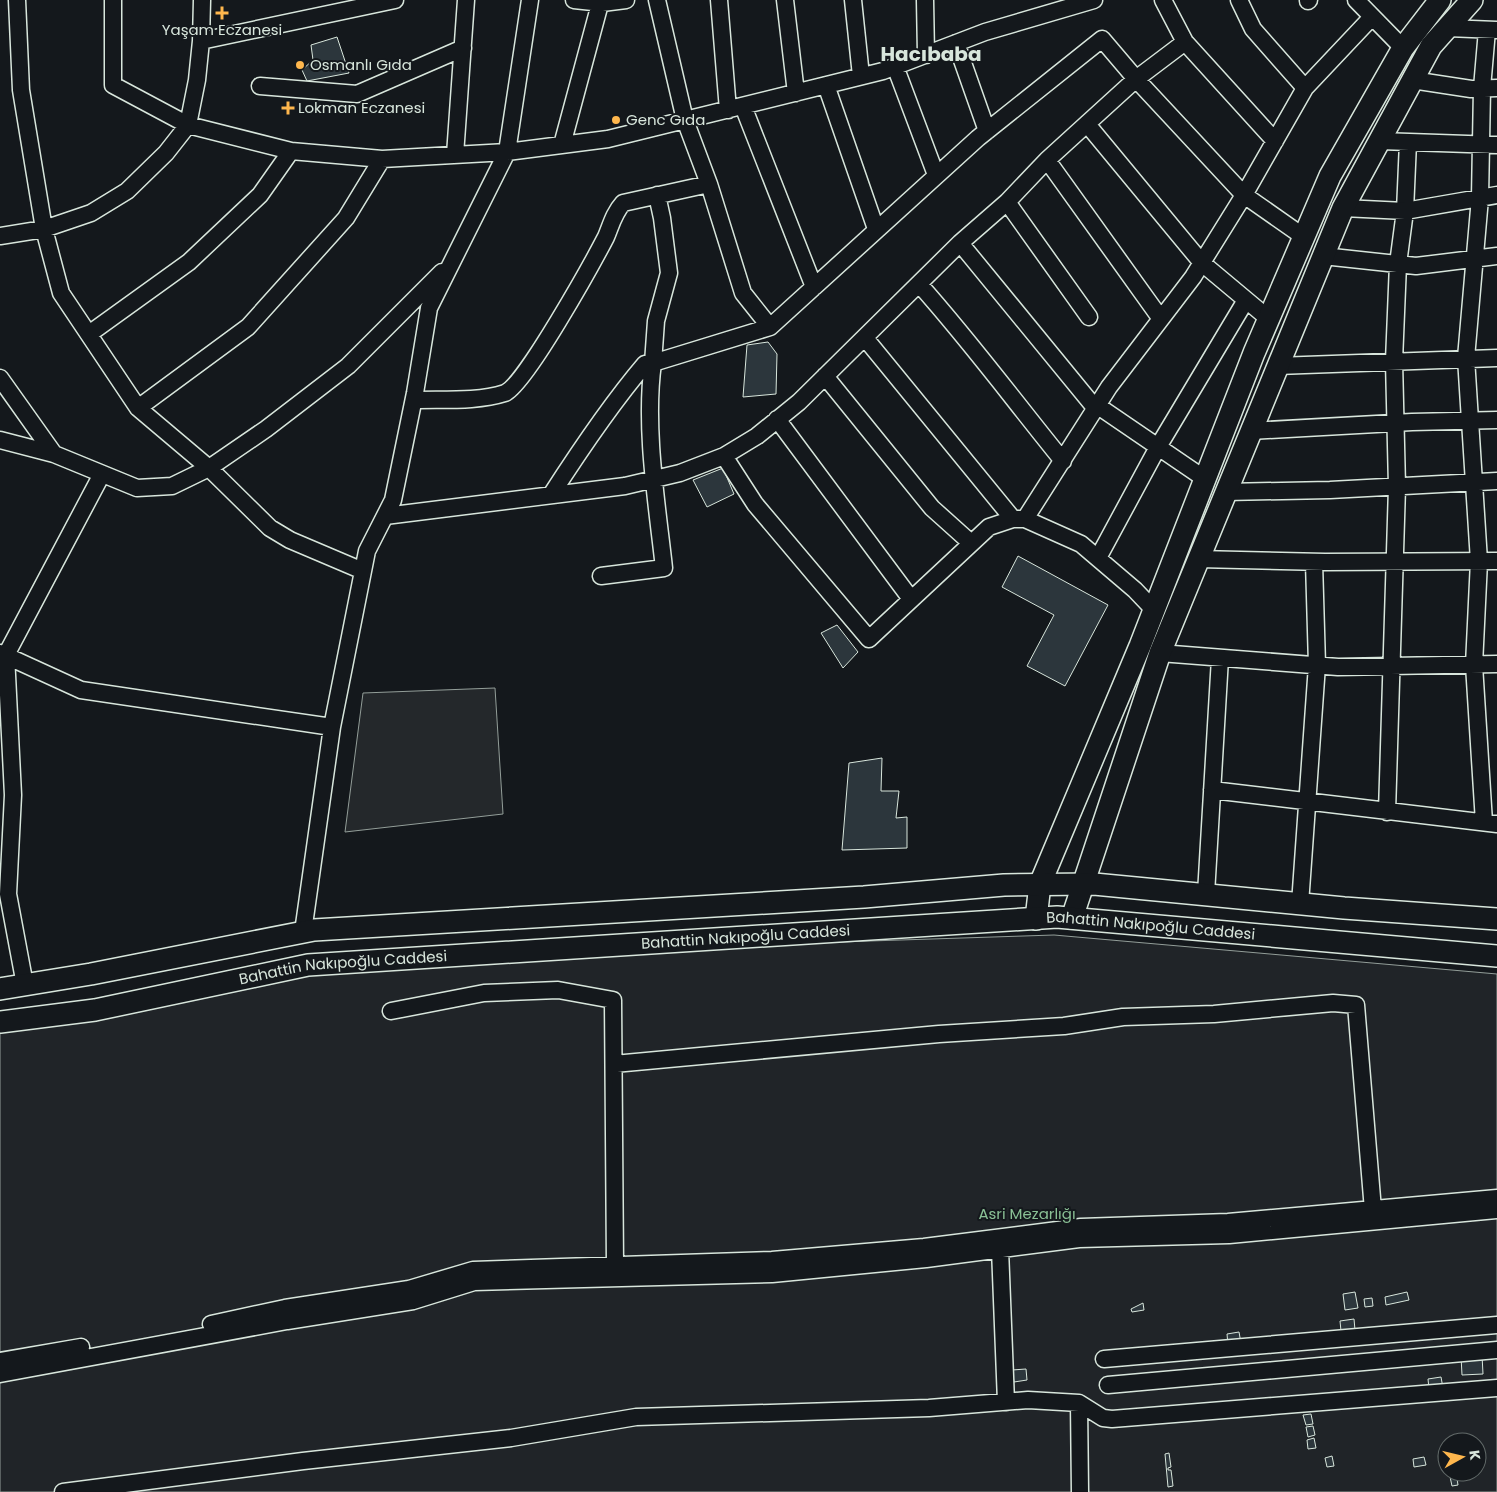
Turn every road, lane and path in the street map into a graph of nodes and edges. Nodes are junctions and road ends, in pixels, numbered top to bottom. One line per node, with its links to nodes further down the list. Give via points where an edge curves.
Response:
1 (17, 0): 65 (street, via 21,90)
2 (113, 0): 42 (street, via 113,85)
3 (202, 0): 25 (street)
4 (395, 0): 25 (street)
5 (466, 0): 28 (street)
6 (530, 0): 51 (street)
7 (574, 0): 20 (street)
8 (626, 0): 20 (street)
9 (657, 0): 41 (street)
10 (719, 0): 40 (street)
11 (785, 0): 39 (street)
12 (853, 0): 32 (street)
13 (924, 0): 30 (street)
14 (1094, 0): 21 (street)
15 (1163, 0): 26 (street)
16 (1239, 0): 37 (street, via 1253,29)
17 (1356, 0): 22 (street)
18 (1440, 0): 29 (main road)
19 (1472, 0): 23 (main road)
20 (601, 2): 49 (street)
21 (1071, 3): 27 (street)
22 (1372, 16): 29 (street); 37 (street)
23 (1447, 28): 24 (street); 34 (main road, via 1431,46)
24 (1492, 30): 38 (street)
25 (201, 41): 42 (street)
26 (1185, 42): 33 (street); 45 (street)
27 (956, 43): 30 (street); 44 (street)
28 (463, 48): 36 (street, via 358,94); 52 (street)
29 (1403, 48): 67 (main road, via 1330,176)
30 (926, 55): 31 (street)
31 (895, 66): 32 (street); 55 (street)
32 (861, 76): 35 (street)
33 (1136, 79): 43 (street); 44 (street, via 1102,39); 59 (street)
34 (1412, 80): 38 (street); 46 (main road)
35 (826, 85): 39 (street); 64 (street)
36 (260, 86)
37 (1304, 88): 45 (street)
38 (1490, 88): 48 (street)
39 (796, 93): 40 (street)
40 (735, 108): 41 (street); 76 (street)
41 (686, 120): 49 (street, via 608,139); 56 (street)
42 (188, 124): 50 (street); 65 (street, via 166,153 127,191 91,213)
43 (1086, 124): 54 (street); 73 (street)
44 (987, 131): 55 (street)
45 (1275, 141): 59 (street)
46 (1380, 141): 47 (street); 62 (main road)
47 (1408, 142): 48 (street); 63 (street)
48 (1489, 144): 60 (street)
49 (562, 145): 51 (street)
50 (291, 151): 53 (street); 82 (street, via 260,195 189,262)
51 (508, 152): 52 (street); 72 (street)
52 (455, 155): 53 (street)
53 (382, 159): 93 (street, via 346,218 248,327)
54 (1047, 160): 61 (street); 80 (street)
55 (936, 175): 64 (street)
56 (710, 184): 57 (street); 81 (street, via 743,293)
57 (657, 195): 87 (street, via 669,273 656,321); 91 (street, via 623,203 618,209 547,339 520,381 507,392)
58 (1497, 195): 60 (street)
59 (1244, 196): 67 (street); 73 (street)
60 (1480, 198): 63 (street); 71 (street)
61 (1007, 202): 68 (street); 78 (street)
62 (1343, 208): 63 (street); 69 (main road)
63 (1405, 211): 74 (street)
64 (876, 228): 76 (street)
65 (44, 229): 66 (street); 82 (street, via 61,293)
66 (0, 236)
67 (1304, 237): 79 (main road)
68 (960, 243): 75 (street); 92 (street)
69 (1323, 256): 74 (street); 88 (main road)
70 (1497, 256): 71 (street)
71 (1476, 260): 74 (street, via 1416,266); 84 (street)
72 (452, 261): 91 (street, via 429,308); 104 (street, via 348,366)
73 (1202, 263): 77 (street); 80 (street)
74 (1398, 264): 86 (street)
75 (919, 284): 83 (street); 103 (street, via 963,332)
76 (814, 287): 81 (street)
77 (1246, 300): 79 (street); 100 (street)
78 (1089, 317)
79 (1269, 318): 107 (main road)
80 (1161, 319): 92 (street)
81 (770, 328): 87 (street)
82 (89, 334): 93 (street)
83 (865, 338): 89 (street); 114 (street)
84 (1466, 358): 85 (street); 86 (street); 95 (street)
85 (1497, 358)
86 (1394, 361): 88 (street); 97 (street)
87 (654, 363): 106 (street, via 649,390); 112 (street, via 645,364 624,388)
88 (1277, 366): 98 (main road)
89 (826, 376): 94 (street); 115 (street, via 932,508)
90 (0, 378): 101 (street)
91 (414, 400): 113 (street, via 393,500)
92 (1097, 407): 100 (street); 103 (street)
93 (138, 408): 104 (street)
94 (777, 419): 102 (street); 124 (street)
95 (1470, 419): 96 (street); 97 (street); 109 (street)
96 (1497, 420)
97 (1395, 422): 98 (street); 110 (street)
98 (1250, 431): 111 (main road)
99 (0, 440): 101 (street)
100 (1158, 448): 107 (street); 116 (street)
101 (54, 454): 105 (street)
102 (724, 456): 106 (street); 124 (street, via 755,504 869,639)
103 (1064, 461): 114 (street)
104 (209, 468): 105 (street, via 172,486 137,488); 122 (street, via 270,528)
105 (102, 474): 127 (street)
106 (655, 479): 112 (street, via 626,486); 123 (street, via 664,568)
107 (1205, 479): 125 (main road)
108 (1497, 481): 109 (street)
109 (1473, 483): 110 (street); 118 (street)
110 (1397, 487): 111 (street); 121 (street)
111 (1226, 492): 117 (main road)
112 (551, 495): 113 (street)
113 (385, 516): 122 (street, via 367,551)
114 (1019, 519): 115 (street, via 989,527); 116 (street, via 1081,544)
115 (972, 543): 124 (street)
116 (1098, 558): 125 (street)
117 (1198, 559): 120 (street); 126 (main road)
118 (1479, 561): 119 (street); 121 (street); 131 (street)
119 (1497, 561)
120 (1314, 562): 121 (street); 130 (street)
121 (1396, 562): 132 (street)
122 (363, 571): 133 (street)
123 (601, 576)
124 (911, 600)
125 (1154, 610): 139 (main road)
126 (1160, 653): 128 (street); 140 (main road)
127 (3, 654): 133 (street, via 81,690); 148 (street, via 13,795 8,894)
128 (1220, 658): 130 (street); 135 (street)
129 (1497, 664): 131 (street)
130 (1317, 665): 132 (street); 136 (street)
131 (1474, 665): 132 (street); 134 (street)
132 (1392, 666): 137 (street)
133 (332, 727): 146 (street)
134 (1489, 776): 138 (street)
135 (1212, 790): 136 (street); 141 (street)
136 (1307, 800): 137 (street); 142 (street)
137 (1387, 812): 138 (street)
138 (1490, 823)
139 (1040, 884): 140 (main road); 144 (main road); 146 (main road)
140 (1084, 884): 141 (main road); 143 (main road)
141 (1206, 894): 142 (main road)
142 (1300, 904): 145 (main road)
143 (1072, 918): 144 (main road, Bahattin Nakıpoğlu Caddesi); 147 (main road, Bahattin Nakıpoğlu Caddesi)
144 (1036, 919): 151 (main road, Bahattin Nakıpoğlu Caddesi, via 308,965 95,1010)
145 (1497, 919)
146 (303, 932): 148 (main road)
147 (1497, 956)
148 (25, 985): 149 (main road)
149 (0, 989)
150 (391, 1011): 152 (street, via 484,993 558,990 612,1000)
151 (0, 1022)
152 (614, 1064): 154 (street, via 938,1034 1064,1026 1123,1017 1214,1014 1334,1003 1356,1005); 157 (street)
153 (1497, 1198): 154 (street)
154 (1373, 1210): 157 (street, via 1228,1222 1081,1227 772,1260)
155 (1497, 1210): 156 (street, via 1229,1235 1079,1239)
156 (1000, 1249): 162 (street, via 772,1274 474,1282 414,1301); 165 (street)
157 (615, 1266): 161 (street, via 473,1270 409,1289 285,1308 159,1334)
158 (1497, 1325): 160 (street)
159 (1497, 1350): 163 (street)
160 (1104, 1359)
161 (0, 1361)
162 (0, 1374)
163 (1108, 1385)
164 (1497, 1388): 166 (street, via 1112,1419 1103,1418)
165 (1006, 1402): 166 (street); 167 (street, via 919,1408 636,1416 511,1438)
166 (1079, 1403): 168 (street)
167 (63, 1492)
168 (1080, 1492)

